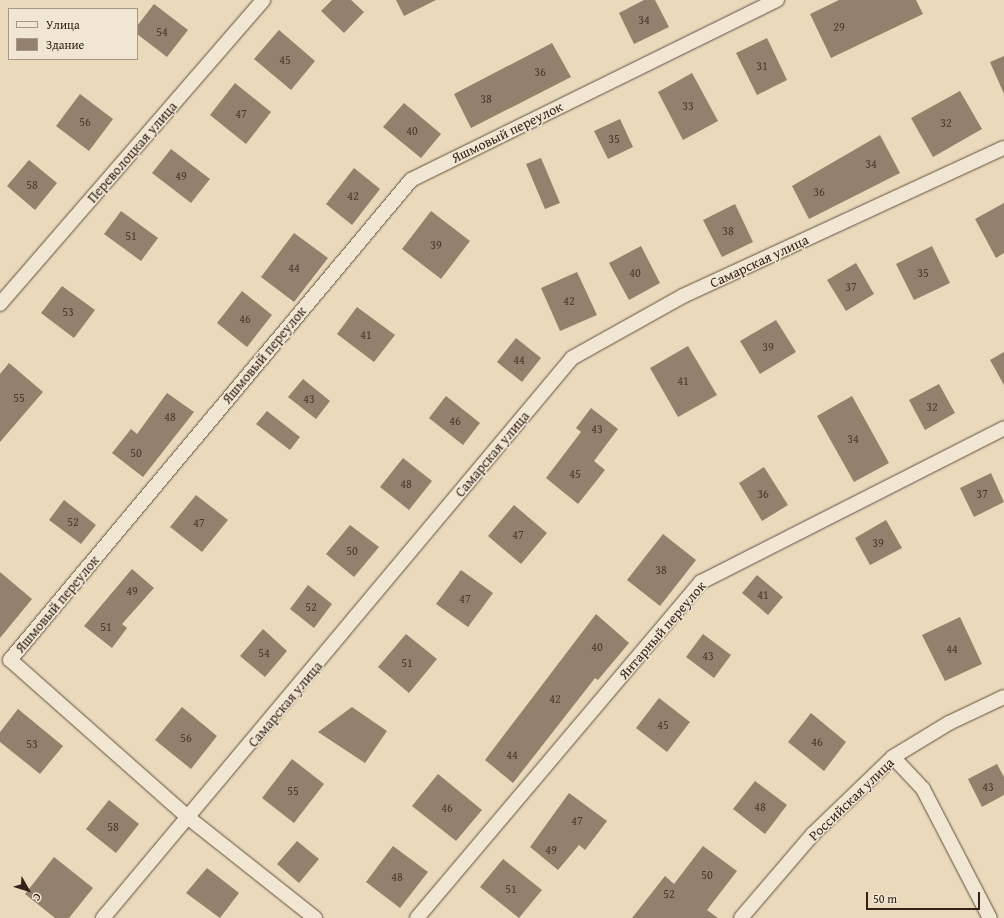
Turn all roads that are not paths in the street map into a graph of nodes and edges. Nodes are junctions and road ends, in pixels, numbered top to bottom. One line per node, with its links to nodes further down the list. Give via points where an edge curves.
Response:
1 (263, 0): 4 (street, Переволоцкая улица)
2 (777, 0): 8 (street, Яшмовый переулок, via 411,180 10,660)
3 (1004, 148): 8 (street, Самарская улица, via 682,296 572,358)
4 (0, 304)
5 (1004, 428): 11 (street, Янтарный переулок, via 701,582)
6 (1004, 697): 7 (street, Российская улица, via 949,723)
7 (893, 757): 12 (street, Российская улица, via 813,834); 13 (street, via 923,789)
8 (190, 819): 9 (street, Самарская улица); 10 (street)
9 (103, 918)
10 (315, 918)
11 (417, 918)
12 (741, 918)
13 (990, 918)

